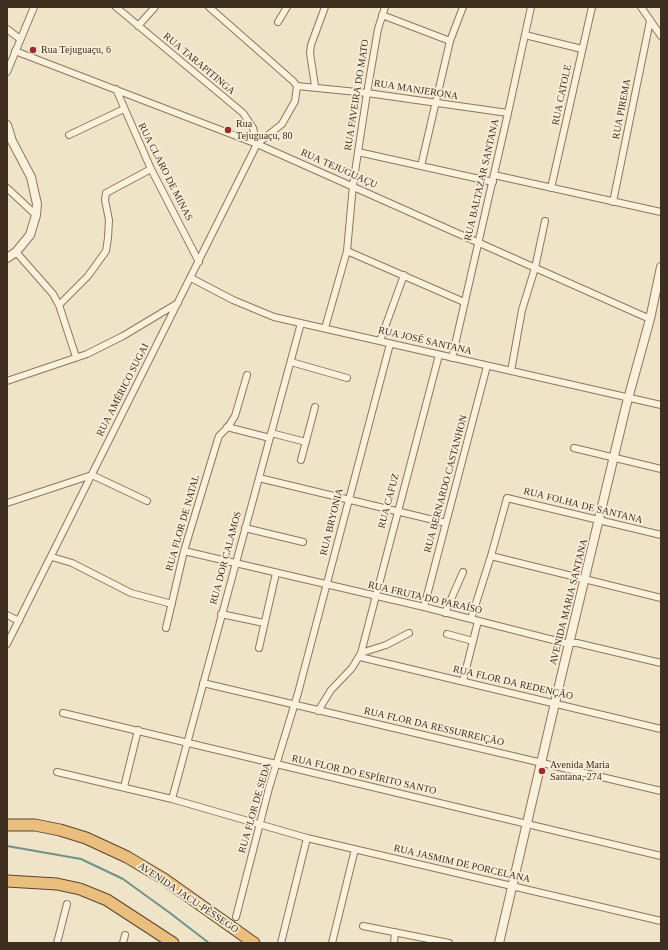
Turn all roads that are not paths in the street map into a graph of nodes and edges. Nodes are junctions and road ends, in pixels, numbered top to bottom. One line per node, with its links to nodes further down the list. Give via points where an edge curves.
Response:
1 (34, 7): 19 (street)
2 (116, 7): 15 (street, RUA TARAPITINGA)
3 (155, 7): 15 (street)
4 (209, 7): 24 (street, via 286,73)
5 (287, 7): 14 (street)
6 (325, 7): 25 (street, via 311,46 310,58)
7 (385, 7): 12 (street, RUA FAVEIRA DO MATO)
8 (463, 7): 20 (street)
9 (531, 7): 17 (street, RUA BALTAZAR SANTANA)
10 (592, 7): 21 (street, RUA CATOLE)
11 (641, 7): 13 (street)
12 (382, 15): 20 (street); 27 (street, RUA FAVEIRA DO MATO)
13 (650, 20): 18 (street); 42 (street, RUA PIREMA)
14 (278, 22)
15 (138, 26): 33 (street, RUA TARAPITINGA, via 243,113 253,128)
16 (7, 29): 19 (street)
17 (525, 36): 21 (street); 30 (street, RUA BALTAZAR SANTANA)
18 (661, 36)
19 (20, 39): 22 (street)
20 (450, 41): 28 (street)
21 (582, 49): 41 (street, RUA CATOLE)
22 (15, 51): 23 (street); 26 (street, RUA TEJUGUAÇU)
23 (7, 72)
24 (296, 86): 25 (street, RUA MANJERONA); 33 (street, via 295,101 290,113 282,124)
25 (315, 86): 27 (street, RUA MANJERONA)
26 (116, 89): 29 (street, RUA CLARO DE MINAS); 33 (street, RUA TEJUGUAÇU)
27 (367, 93): 28 (street, RUA MANJERONA); 34 (street, RUA FAVEIRA DO MATO)
28 (435, 104): 30 (street, RUA MANJERONA); 35 (street)
29 (124, 109): 32 (street); 36 (street, RUA CLARO DE MINAS)
30 (508, 113): 37 (street, RUA BALTAZAR SANTANA)
31 (7, 125): 44 (street, via 35,190)
32 (69, 135)
33 (258, 144): 39 (street, RUA TEJUGUAÇU); 50 (street, RUA AMÉRICO SUGAI)
34 (358, 152): 35 (street); 39 (street, RUA FAVEIRA DO MATO)
35 (421, 166): 38 (street)
36 (151, 169): 50 (street, RUA CLARO DE MINAS); 57 (street, via 106,193 109,220 106,251 88,276)
37 (494, 175): 38 (street, RUA BALTAZAR SANTANA); 41 (street)
38 (493, 182): 46 (street, RUA BALTAZAR SANTANA)
39 (353, 185): 46 (street, RUA TEJUGUAÇU); 47 (street, RUA FAVEIRA DO MATO)
40 (7, 188): 44 (street)
41 (552, 188): 42 (street)
42 (614, 202): 43 (street)
43 (661, 212)
44 (36, 215): 48 (street, via 30,234)
45 (545, 221): 52 (street)
46 (478, 242): 52 (street, RUA TEJUGUAÇU); 55 (street, RUA BALTAZAR SANTANA)
47 (347, 251): 53 (street); 60 (street, RUA FAVEIRA DO MATO)
48 (16, 252): 49 (street); 57 (street, via 45,283)
49 (7, 258)
50 (199, 262): 54 (street, RUA AMÉRICO SUGAI)
51 (661, 267): 58 (street, AVENIDA MARIA SANTANA)
52 (535, 268): 58 (street, RUA TEJUGUAÇU); 68 (street, via 522,310)
53 (404, 275): 55 (street); 61 (street)
54 (191, 278): 56 (street, RUA AMÉRICO SUGAI); 59 (street, RUA JOSÉ SANTANA, via 262,312)
55 (464, 302): 65 (street, RUA BALTAZAR SANTANA)
56 (178, 303): 64 (street, via 123,336); 82 (street, RUA AMÉRICO SUGAI)
57 (59, 306): 64 (street)
58 (650, 319): 72 (street, AVENIDA MARIA SANTANA)
59 (302, 323): 60 (street, RUA JOSÉ SANTANA); 66 (street, RUA DOR CALAMOS)
60 (325, 328): 61 (street, RUA JOSÉ SANTANA)
61 (380, 342): 62 (street, RUA JOSÉ SANTANA)
62 (390, 344): 63 (street, RUA JOSÉ SANTANA); 84 (street, RUA BRYONIA)
63 (439, 355): 65 (street, RUA JOSÉ SANTANA); 87 (street, RUA CAFUZ)
64 (76, 357): 71 (street)
65 (452, 358): 67 (street, RUA JOSÉ SANTANA)
66 (291, 362): 70 (street); 76 (street, RUA DOR CALAMOS)
67 (487, 366): 68 (street, RUA JOSÉ SANTANA); 89 (street, RUA BERNARDO CASTANHON)
68 (510, 370): 72 (street, RUA JOSÉ SANTANA)
69 (247, 375): 75 (street, RUA FLOR DE NATAL, via 235,416)
70 (347, 378)
71 (7, 381)
72 (629, 397): 73 (street, RUA JOSÉ SANTANA); 79 (street, AVENIDA MARIA SANTANA)
73 (661, 405)
74 (315, 407): 77 (street)
75 (227, 427): 76 (street); 93 (street, RUA FLOR DE NATAL, via 219,436)
76 (270, 436): 77 (street); 83 (street, RUA DOR CALAMOS)
77 (306, 442): 80 (street)
78 (574, 448): 79 (street)
79 (614, 458): 81 (street); 88 (street, AVENIDA MARIA SANTANA)
80 (301, 460)
81 (661, 469)
82 (92, 475): 85 (street); 86 (street); 94 (street, RUA AMÉRICO SUGAI)
83 (259, 478): 84 (street); 90 (street, RUA DOR CALAMOS)
84 (347, 500): 87 (street); 100 (street, RUA BRYONIA)
85 (147, 502)
86 (7, 503)
87 (397, 511): 89 (street); 101 (street, RUA CAFUZ)
88 (599, 520): 91 (street, RUA FOLHA DE SANTANA); 95 (street, RUA FOLHA DE SANTANA, via 507,498); 99 (street, AVENIDA MARIA SANTANA)
89 (446, 523): 104 (street, RUA BERNARDO CASTANHON)
90 (245, 528): 92 (street); 96 (street, RUA DOR CALAMOS)
91 (661, 535)
92 (303, 542)
93 (184, 551): 96 (street, RUA FRUTA DO PARAÍSO); 103 (street, RUA FLOR DE NATAL)
94 (52, 556): 103 (street, via 72,563 127,592); 109 (street, RUA AMÉRICO SUGAI)
95 (491, 556): 99 (street); 108 (street, RUA FOLHA DE SANTANA)
96 (235, 564): 98 (street, RUA FRUTA DO PARAÍSO); 106 (street, RUA DOR CALAMOS)
97 (463, 572): 105 (street)
98 (276, 573): 100 (street, RUA FRUTA DO PARAÍSO); 111 (street)
99 (585, 580): 102 (street); 116 (street, AVENIDA MARIA SANTANA)
100 (326, 585): 101 (street, RUA FRUTA DO PARAÍSO); 124 (street, RUA BRYONIA)
101 (374, 596): 104 (street, RUA FRUTA DO PARAÍSO); 119 (street, RUA CAFUZ)
102 (661, 598)
103 (172, 604): 112 (street, RUA FLOR DE NATAL)
104 (424, 607): 105 (street, RUA FRUTA DO PARAÍSO)
105 (445, 613): 108 (street, RUA FRUTA DO PARAÍSO)
106 (221, 614): 111 (street); 122 (street, RUA DOR CALAMOS)
107 (7, 615): 109 (street)
108 (471, 619): 110 (street, RUA FRUTA DO PARAÍSO)
109 (19, 621): 117 (street, RUA AMÉRICO SUGAI)
110 (478, 621): 115 (street); 116 (street, RUA FRUTA DO PARAÍSO)
111 (264, 623): 118 (street)
112 (166, 628)
113 (409, 634): 119 (street)
114 (447, 634): 115 (street)
115 (473, 641): 121 (street)
116 (569, 643): 120 (street, RUA FRUTA DO PARAÍSO); 123 (street, AVENIDA MARIA SANTANA)
117 (7, 644)
118 (259, 648)
119 (360, 655): 121 (street, RUA FLOR DA REDENÇÃO); 125 (street)
120 (661, 663)
121 (463, 681): 123 (street, RUA FLOR DA REDENÇÃO)
122 (203, 683): 124 (street, RUA FLOR DA RESSURREIÇÃO); 129 (street, RUA DOR CALAMOS)
123 (555, 703): 127 (street, RUA FLOR DA REDENÇÃO); 130 (street, AVENIDA MARIA SANTANA)
124 (294, 705): 125 (street, RUA FLOR DA RESSURREIÇÃO); 131 (street, RUA FLOR DE SEDA)
125 (318, 710): 130 (street, RUA FLOR DA RESSURREIÇÃO)
126 (63, 713): 128 (street, RUA FLOR DO ESPÍRITO SANTO)
127 (661, 729)
128 (138, 730): 129 (street, RUA FLOR DO ESPÍRITO SANTO); 133 (street)
129 (188, 742): 131 (street, RUA FLOR DO ESPÍRITO SANTO); 135 (street, RUA DOR CALAMOS)
130 (541, 762): 134 (street, RUA FLOR DA RESSURREIÇÃO); 136 (street, AVENIDA MARIA SANTANA)
131 (277, 764): 136 (street, RUA FLOR DO ESPÍRITO SANTO); 138 (street, RUA FLOR DE SEDA)
132 (58, 772): 133 (street)
133 (124, 787): 135 (street)
134 (661, 791)
135 (172, 799): 138 (street, RUA JASMIM DE PORCELANA)
136 (527, 824): 141 (street, RUA FLOR DO ESPÍRITO SANTO); 143 (street, AVENIDA MARIA SANTANA)
137 (7, 825): 153 (highway, AVENIDA JACU-PÊSSEGO, via 60,830 86,838 127,857 164,879)
138 (260, 825): 139 (street, RUA JASMIM DE PORCELANA); 145 (street, RUA FLOR DE SEDA)
139 (306, 838): 140 (street, RUA JASMIM DE PORCELANA); 154 (street)
140 (355, 849): 143 (street, RUA JASMIM DE PORCELANA); 155 (street)
141 (661, 856)
142 (7, 880): 152 (highway, via 57,884 80,889 107,900)
143 (512, 886): 146 (street, RUA JASMIM DE PORCELANA); 158 (street, AVENIDA MARIA SANTANA)
144 (67, 904): 150 (street)
145 (236, 917)
146 (661, 921)
147 (363, 926): 148 (street)
148 (395, 932): 156 (street); 157 (street)
149 (125, 935): 151 (street)
150 (57, 943)
151 (123, 943)
152 (173, 943)
153 (254, 943)
154 (281, 943)
155 (332, 943)
156 (394, 943)
157 (449, 943)
158 (499, 943)

